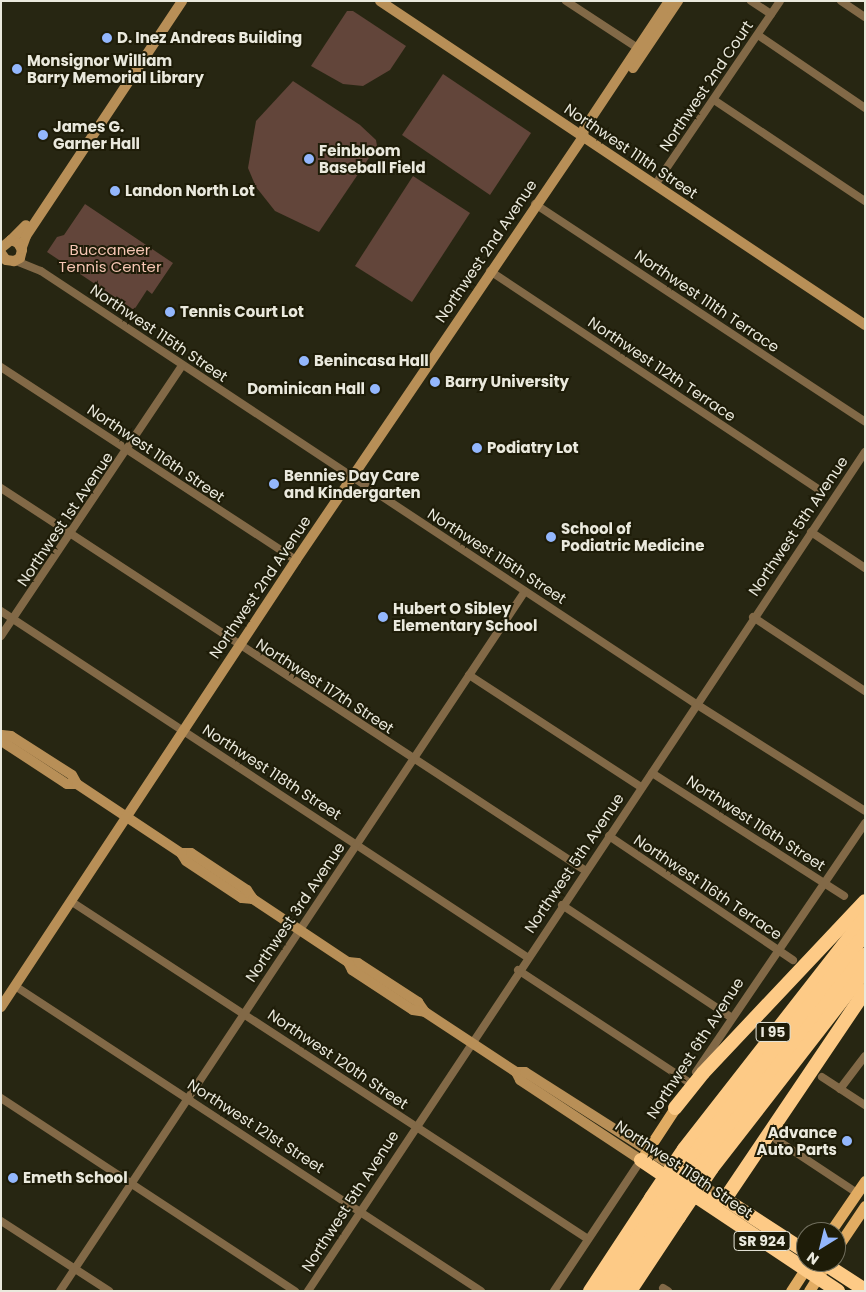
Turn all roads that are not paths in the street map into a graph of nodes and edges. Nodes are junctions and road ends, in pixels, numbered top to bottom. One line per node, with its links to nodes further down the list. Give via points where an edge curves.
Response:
1 (174, 1): 14 (street)
2 (182, 1): 14 (street)
3 (380, 1): 17 (street, Northwest 111th Street)
4 (566, 1): 13 (street)
5 (670, 1): 13 (street, Northwest 2nd Avenue)
6 (678, 1): 13 (street, Northwest 2nd Avenue)
7 (751, 1): 10 (street)
8 (780, 1): 10 (street, Northwest 2nd Court)
9 (841, 1): 11 (street)
10 (771, 14): 12 (street, Northwest 2nd Court)
11 (865, 17)
12 (758, 35): 15 (street, Northwest 2nd Court); 16 (street)
13 (641, 51): 17 (street, Northwest 2nd Avenue, via 589,134)
14 (144, 52): 18 (street)
15 (714, 100): 19 (street, Northwest 2nd Court); 20 (street)
16 (865, 108)
17 (583, 137): 19 (street, Northwest 111th Street); 21 (street, Northwest 2nd Avenue)
18 (80, 148): 22 (street, via 21,232); 23 (street)
19 (655, 185): 29 (street, Northwest 111th Street)
20 (865, 201)
21 (535, 204): 28 (street, Northwest 2nd Avenue); 32 (street, Northwest 111th Terrace)
22 (5, 242): 23 (street)
23 (22, 248): 25 (street); 27 (street)
24 (1, 254): 25 (street)
25 (14, 261): 26 (street); 27 (street)
26 (1, 270)
27 (41, 271): 30 (street, Northwest 115th Street)
28 (490, 271): 35 (street, Northwest 2nd Avenue); 37 (street, Northwest 112th Terrace)
29 (865, 325)
30 (182, 366): 33 (street, Northwest 1st Avenue); 35 (street, Northwest 115th Street)
31 (1, 367): 33 (street, Northwest 116th Street)
32 (865, 422)
33 (128, 450): 39 (street, Northwest 1st Avenue); 40 (street, Northwest 116th Street)
34 (865, 452): 38 (street, Northwest 5th Avenue)
35 (352, 477): 40 (street, Northwest 2nd Avenue); 42 (street, Northwest 115th Street)
36 (1, 488): 39 (street, Northwest 117th Street)
37 (819, 490)
38 (811, 532): 41 (street); 44 (street, Northwest 5th Avenue)
39 (71, 534): 45 (street, Northwest 1st Avenue); 47 (street, Northwest 117th Street)
40 (296, 560): 47 (street, Northwest 2nd Avenue)
41 (865, 568)
42 (525, 591): 48 (street, Northwest 3rd Avenue); 50 (street, Northwest 115th Street)
43 (1, 611): 45 (street, Northwest 118th Street)
44 (753, 617): 49 (street); 50 (street, Northwest 5th Avenue)
45 (13, 618): 46 (street, Northwest 1st Avenue); 51 (street, Northwest 118th Street)
46 (1, 636)
47 (239, 646): 51 (street, Northwest 2nd Avenue); 53 (street, Northwest 117th Street)
48 (469, 675): 53 (street, Northwest 3rd Avenue); 55 (street)
49 (865, 692)
50 (696, 704): 54 (street, Northwest 5th Avenue); 56 (street, Northwest 115th Street)
51 (183, 731): 57 (street, Northwest 2nd Avenue); 60 (street, Northwest 118th Street)
52 (1, 735): 57 (street, Northwest 119th Street / SR 924, via 6,744 67,784 77,784)
53 (413, 759): 60 (street, Northwest 3rd Avenue); 61 (street, Northwest 117th Street)
54 (652, 773): 55 (street, Northwest 5th Avenue); 62 (street, Northwest 116th Street)
55 (641, 787): 59 (street, Northwest 5th Avenue)
56 (865, 811)
57 (127, 817): 65 (street, Northwest 2nd Avenue); 68 (street, Northwest 119th Street / SR 924, via 242,898 253,899)
58 (865, 823): 62 (street, Northwest 6th Avenue)
59 (609, 836): 61 (street, Northwest 5th Avenue); 70 (street, Northwest 116th Terrace)
60 (357, 844): 68 (street, Northwest 3rd Avenue); 72 (street, Northwest 118th Street)
61 (586, 871): 66 (street, Northwest 5th Avenue)
62 (824, 883): 63 (street, Northwest 116th Street); 70 (street, Northwest 6th Avenue)
63 (844, 896)
64 (865, 901): 89 (highway)
65 (72, 902): 76 (street, Northwest 2nd Avenue); 79 (street, Northwest 120th Street)
66 (562, 905): 72 (street, Northwest 5th Avenue); 80 (street)
67 (865, 917): 93 (highway, I 95)
68 (300, 930): 79 (street, Northwest 3rd Avenue); 81 (street, Northwest 119th Street / SR 924, via 348,962 358,963 411,997 425,1012)
69 (865, 934): 93 (highway)
70 (778, 950): 73 (street, Northwest 116th Terrace); 80 (street, Northwest 6th Avenue)
71 (865, 955): 93 (highway)
72 (527, 957): 74 (street, Northwest 5th Avenue)
73 (793, 960)
74 (518, 970): 81 (street, Northwest 5th Avenue); 84 (street)
75 (865, 970): 93 (highway, I 95, via 749,1116)
76 (15, 986): 78 (street, Northwest 2nd Avenue); 87 (street, Northwest 121st Street)
77 (865, 991): 98 (highway, via 730,1193)
78 (1, 1008)
79 (245, 1012): 87 (street, Northwest 3rd Avenue); 90 (street, Northwest 120th Street)
80 (732, 1018): 84 (street, Northwest 6th Avenue)
81 (472, 1043): 90 (street, Northwest 5th Avenue); 92 (street, Northwest 119th Street / SR 924, via 516,1072 520,1080)
82 (865, 1056): 85 (street)
83 (822, 1078): 85 (street)
84 (690, 1082): 89 (street, Northwest 6th Avenue)
85 (840, 1089): 88 (street)
86 (1, 1098): 95 (street)
87 (188, 1099): 95 (street, Northwest 3rd Avenue); 101 (street, Northwest 121st Street)
88 (865, 1105)
89 (674, 1108): 92 (main road, Northwest 6th Avenue)
90 (414, 1127): 101 (street, Northwest 5th Avenue); 105 (street, Northwest 120th Street)
91 (777, 1140): 96 (street)
92 (643, 1154): 97 (highway, Northwest 119th Street / SR 924); 98 (street, Northwest 119th Street / SR 924); 105 (street, Northwest 6th Avenue)
93 (698, 1158): 100 (highway, I 95, bridge); 100 (highway, I 95, bridge)
94 (865, 1181): 96 (main road)
95 (133, 1184): 108 (street, Northwest 3rd Avenue); 117 (street)
96 (857, 1192): 103 (main road)
97 (698, 1198): 98 (highway); 107 (highway, Northwest 119th Street / SR 924)
98 (723, 1198): 106 (highway, Northwest 119th Street / SR 924)
99 (865, 1206): 104 (main road)
100 (665, 1207): 121 (highway, I 95); 122 (highway); 123 (highway); 124 (highway, I 95)
101 (360, 1211): 118 (street, Northwest 5th Avenue); 119 (street, Northwest 121st Street)
102 (1, 1221): 108 (street)
103 (837, 1222)
104 (846, 1234)
105 (588, 1239): 120 (street, Northwest 6th Avenue)
106 (796, 1245)
107 (796, 1259)
108 (75, 1269): 115 (street, Northwest 3rd Avenue); 116 (street)
109 (804, 1272): 125 (main road)
110 (813, 1272): 113 (highway, Northwest 119th Street / SR 924)
111 (820, 1272): 113 (main road)
112 (838, 1272): 114 (highway)
113 (818, 1277): 126 (main road); 127 (highway, Northwest 119th Street / SR 924)
114 (865, 1290)
115 (60, 1291)
116 (109, 1291)
117 (295, 1291)
118 (308, 1291)
119 (481, 1291)
120 (554, 1291)
121 (590, 1291)
122 (602, 1291)
123 (617, 1291)
124 (630, 1291)
125 (791, 1291)
126 (809, 1291)
127 (838, 1291)

